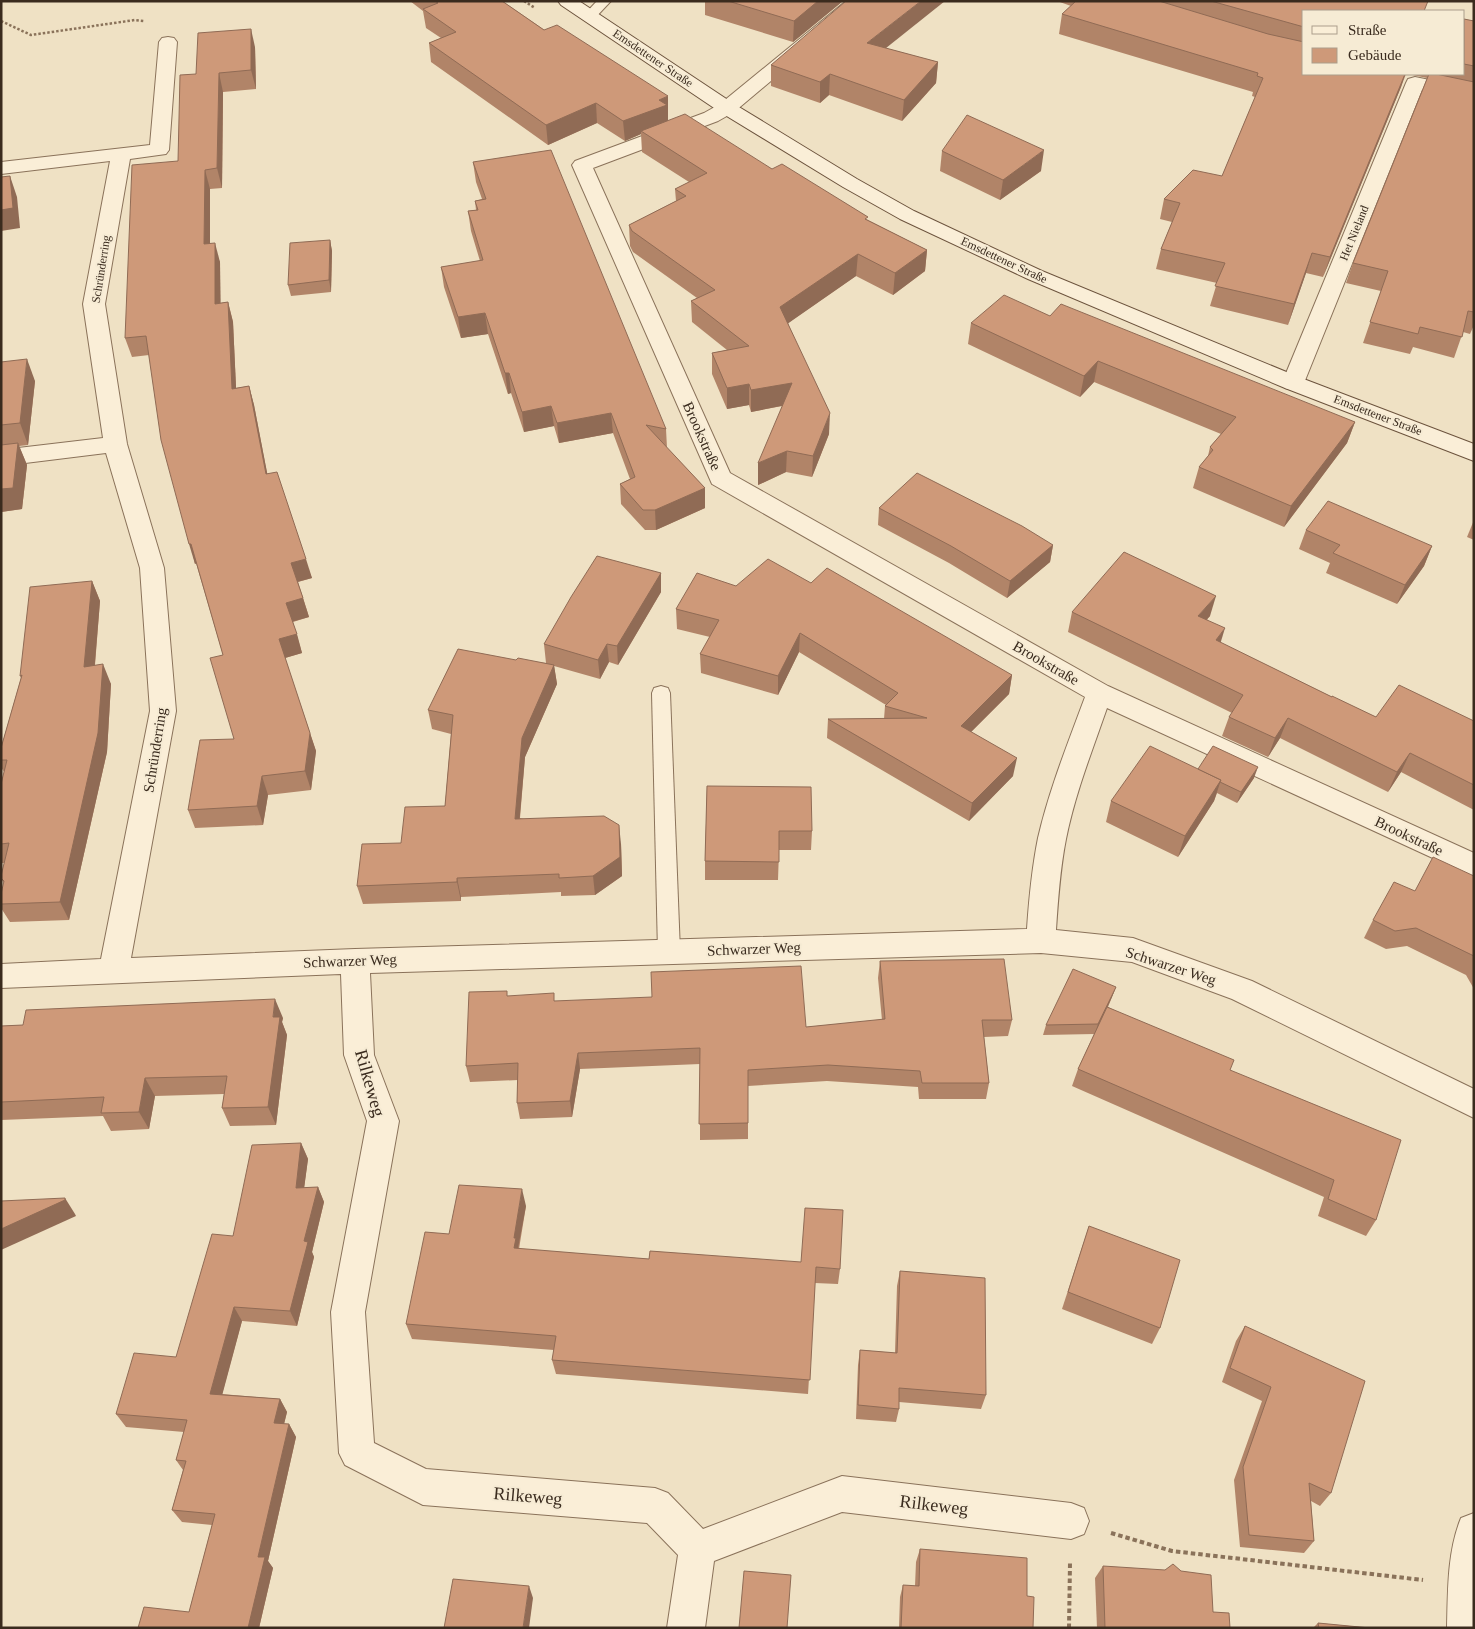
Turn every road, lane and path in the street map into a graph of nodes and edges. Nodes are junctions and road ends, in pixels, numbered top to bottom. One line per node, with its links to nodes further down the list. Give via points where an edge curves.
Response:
1 (567, 1): 4 (street, Emsdettener Straße)
2 (605, 1): 4 (lane)
3 (857, 1): 8 (street)
4 (589, 16): 8 (street, Emsdettener Straße)
5 (1, 21): 6 (path, via 30,35 134,20 166,24)
6 (168, 42): 9 (street, via 159,150)
7 (1474, 95): 11 (street, Het Nieland, via 1406,80)
8 (727, 108): 11 (street, Emsdettener Straße, via 907,215 1035,275); 16 (street, Brookstraße, via 711,117 582,165 720,478)
9 (121, 154): 10 (street); 12 (street, Schründerring, via 94,304)
10 (1, 168)
11 (1293, 383): 13 (street, Emsdettener Straße)
12 (115, 444): 14 (street); 21 (street, Schründerring, via 152,568 164,712)
13 (1474, 452)
14 (1, 458)
15 (661, 693): 19 (lane)
16 (1099, 693): 17 (street, Brookstraße); 18 (street, via 1055,825 1043,902)
17 (1474, 866)
18 (1041, 941): 19 (street, Schwarzer Weg); 23 (street, Schwarzer Weg, via 1133,950 1242,990)
19 (669, 952): 20 (street, Schwarzer Weg)
20 (355, 961): 21 (street, Schwarzer Weg); 26 (street, Rilkeweg, via 359,1055 383,1121 348,1312 357,1453 423,1487 655,1506)
21 (114, 969): 22 (street, Schwarzer Weg)
22 (1, 976)
23 (1474, 1104)
24 (1071, 1522): 26 (street, Rilkeweg, via 842,1494); 27 (path, via 1172,1551); 29 (path)
25 (1474, 1531): 27 (street)
26 (697, 1548): 28 (street)
27 (1470, 1585): 30 (street)
28 (686, 1628)
29 (1069, 1628)
30 (1466, 1628)

